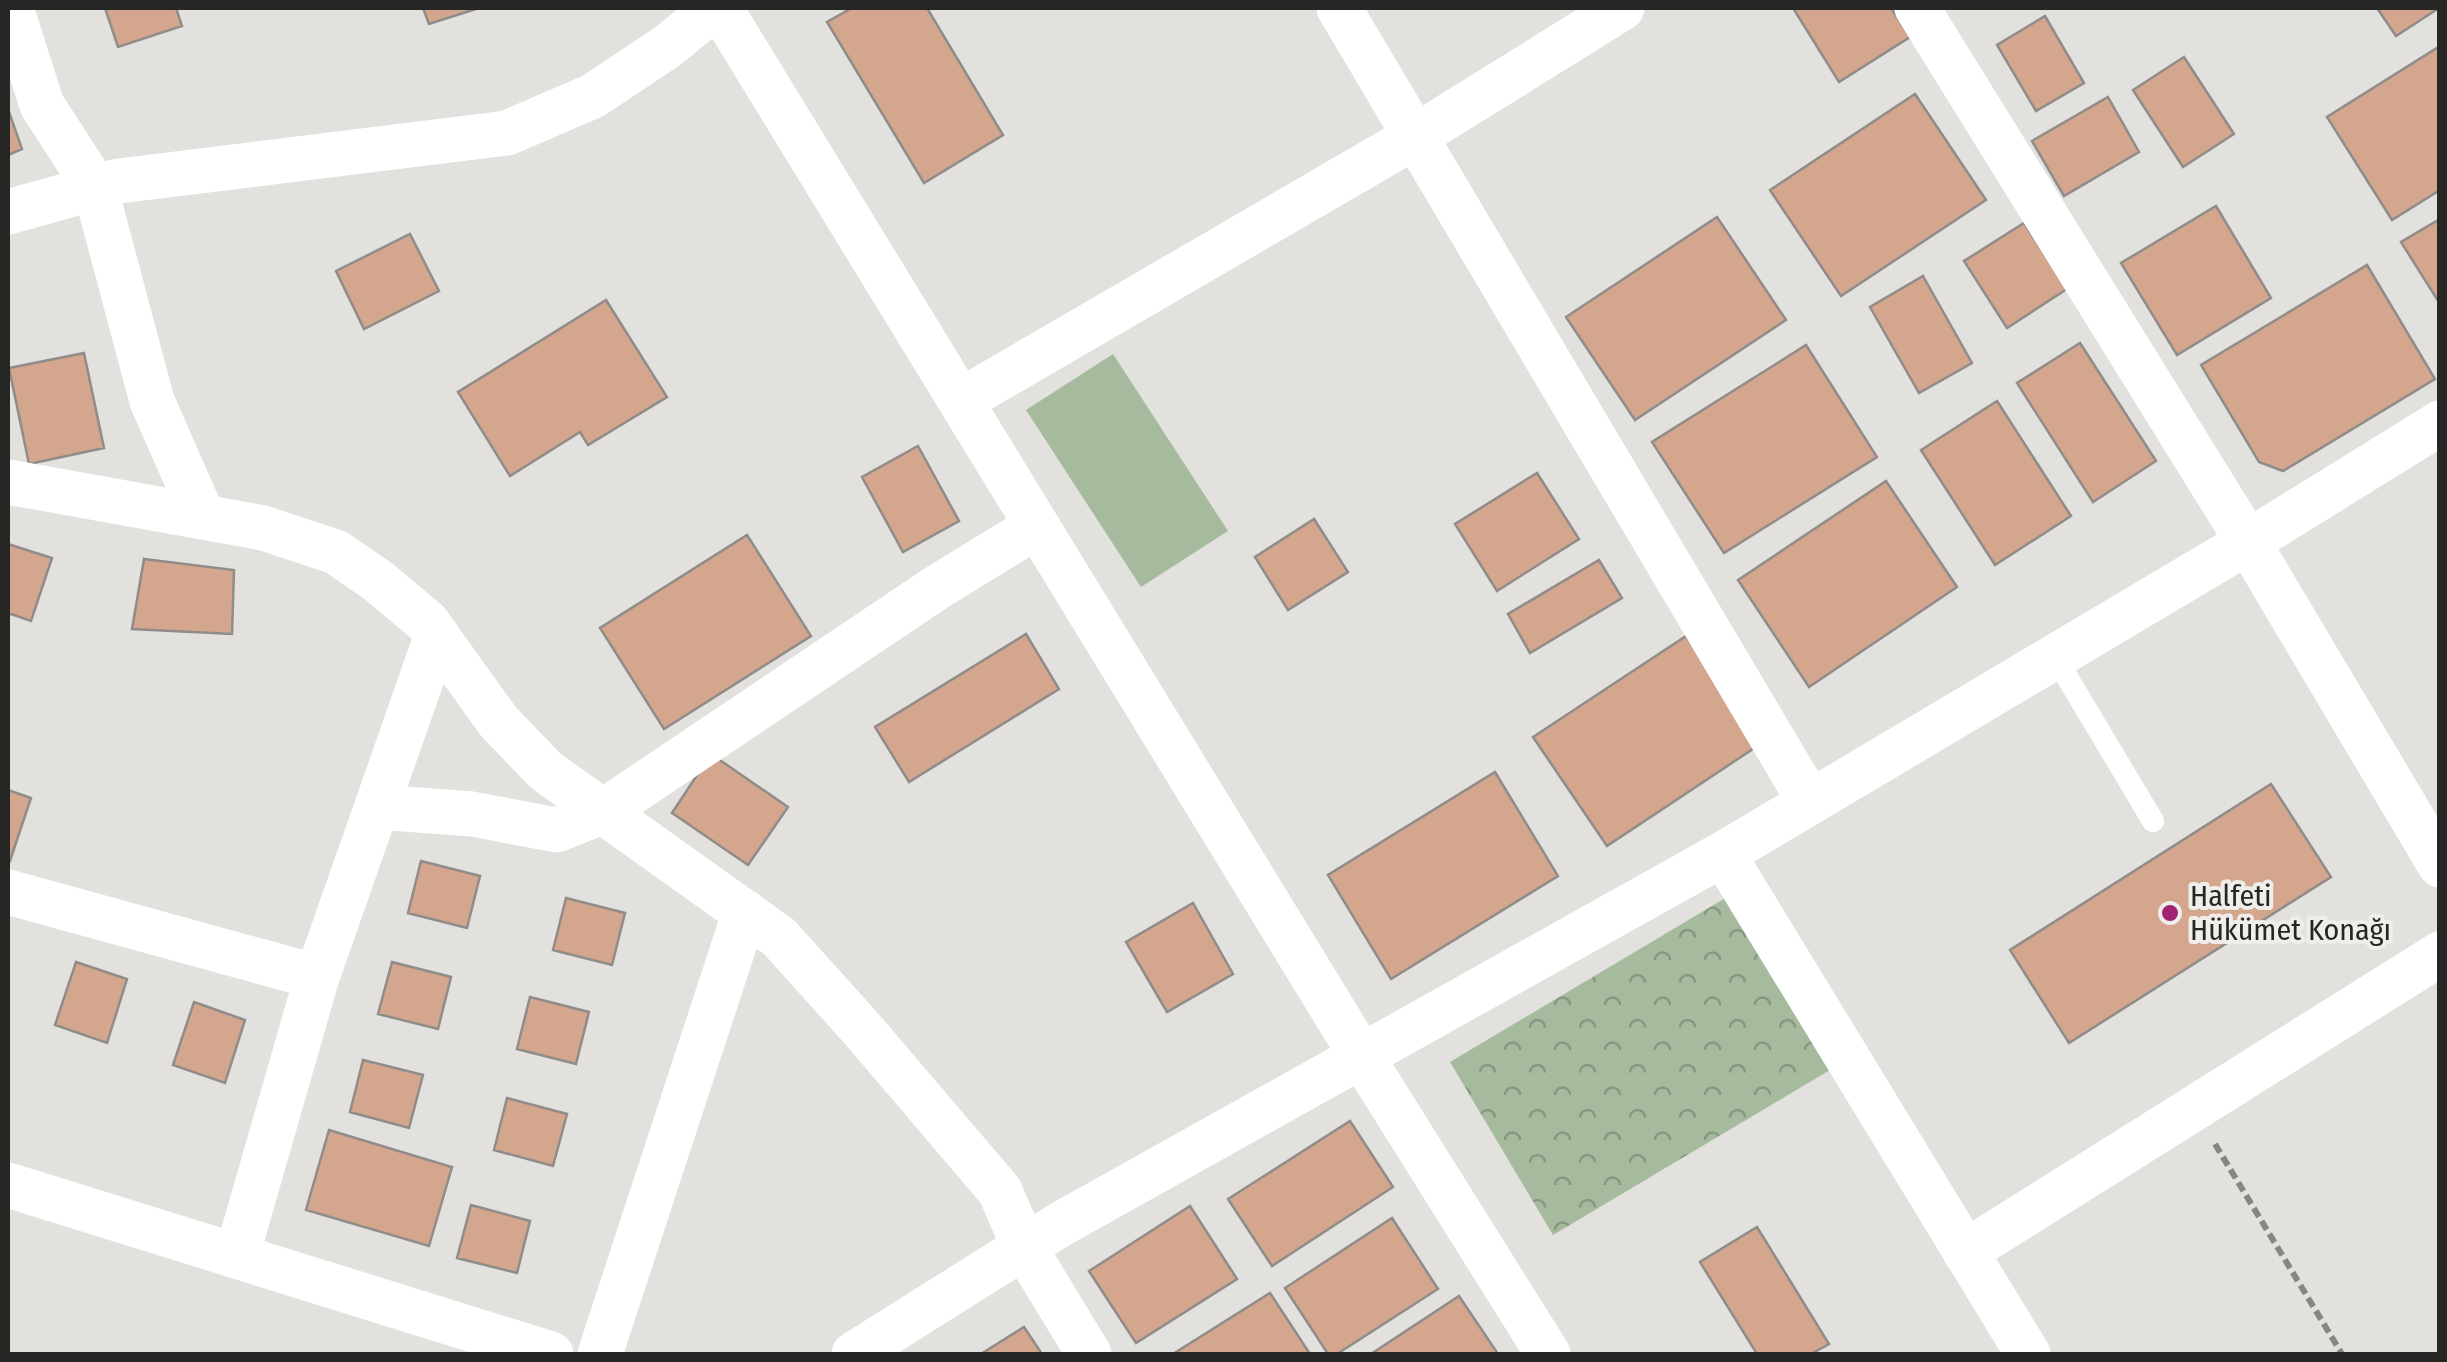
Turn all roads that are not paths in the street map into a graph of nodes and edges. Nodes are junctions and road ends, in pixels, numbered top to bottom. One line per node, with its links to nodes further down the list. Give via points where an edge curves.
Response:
1 (11, 8): 7 (street, via 42,105)
2 (717, 8): 7 (street, via 594,96 507,133); 9 (street)
3 (1339, 8): 6 (street)
4 (1622, 8): 6 (street)
5 (1917, 8): 14 (street)
6 (1416, 136): 9 (street); 17 (street)
7 (95, 187): 8 (street); 12 (street, via 152,401)
8 (8, 212)
9 (962, 400): 13 (street)
10 (2440, 423): 14 (street)
11 (8, 482): 12 (street)
12 (203, 517): 15 (street, via 336,552)
13 (1037, 526): 19 (street); 27 (street)
14 (2248, 542): 16 (street); 22 (street)
15 (436, 635): 18 (street); 19 (street, via 546,772)
16 (2055, 657): 17 (street); 20 (lane)
17 (1810, 802): 21 (street)
18 (377, 807): 19 (street, via 472,814 557,830); 26 (street)
19 (604, 811): 24 (street)
20 (2153, 821)
21 (1723, 854): 27 (street); 30 (street)
22 (2440, 865)
23 (8, 892): 26 (street)
24 (745, 912): 29 (street, via 802,963 1000,1191); 33 (street)
25 (2440, 954): 30 (street)
26 (317, 977): 31 (street)
27 (1362, 1057): 29 (street); 36 (street)
28 (8, 1184): 31 (street)
29 (1024, 1247): 34 (street); 35 (street)
30 (1965, 1252): 37 (street)
31 (237, 1255): 32 (street)
32 (551, 1354)
33 (600, 1354)
34 (854, 1354)
35 (1090, 1354)
36 (1548, 1354)
37 (2028, 1354)

